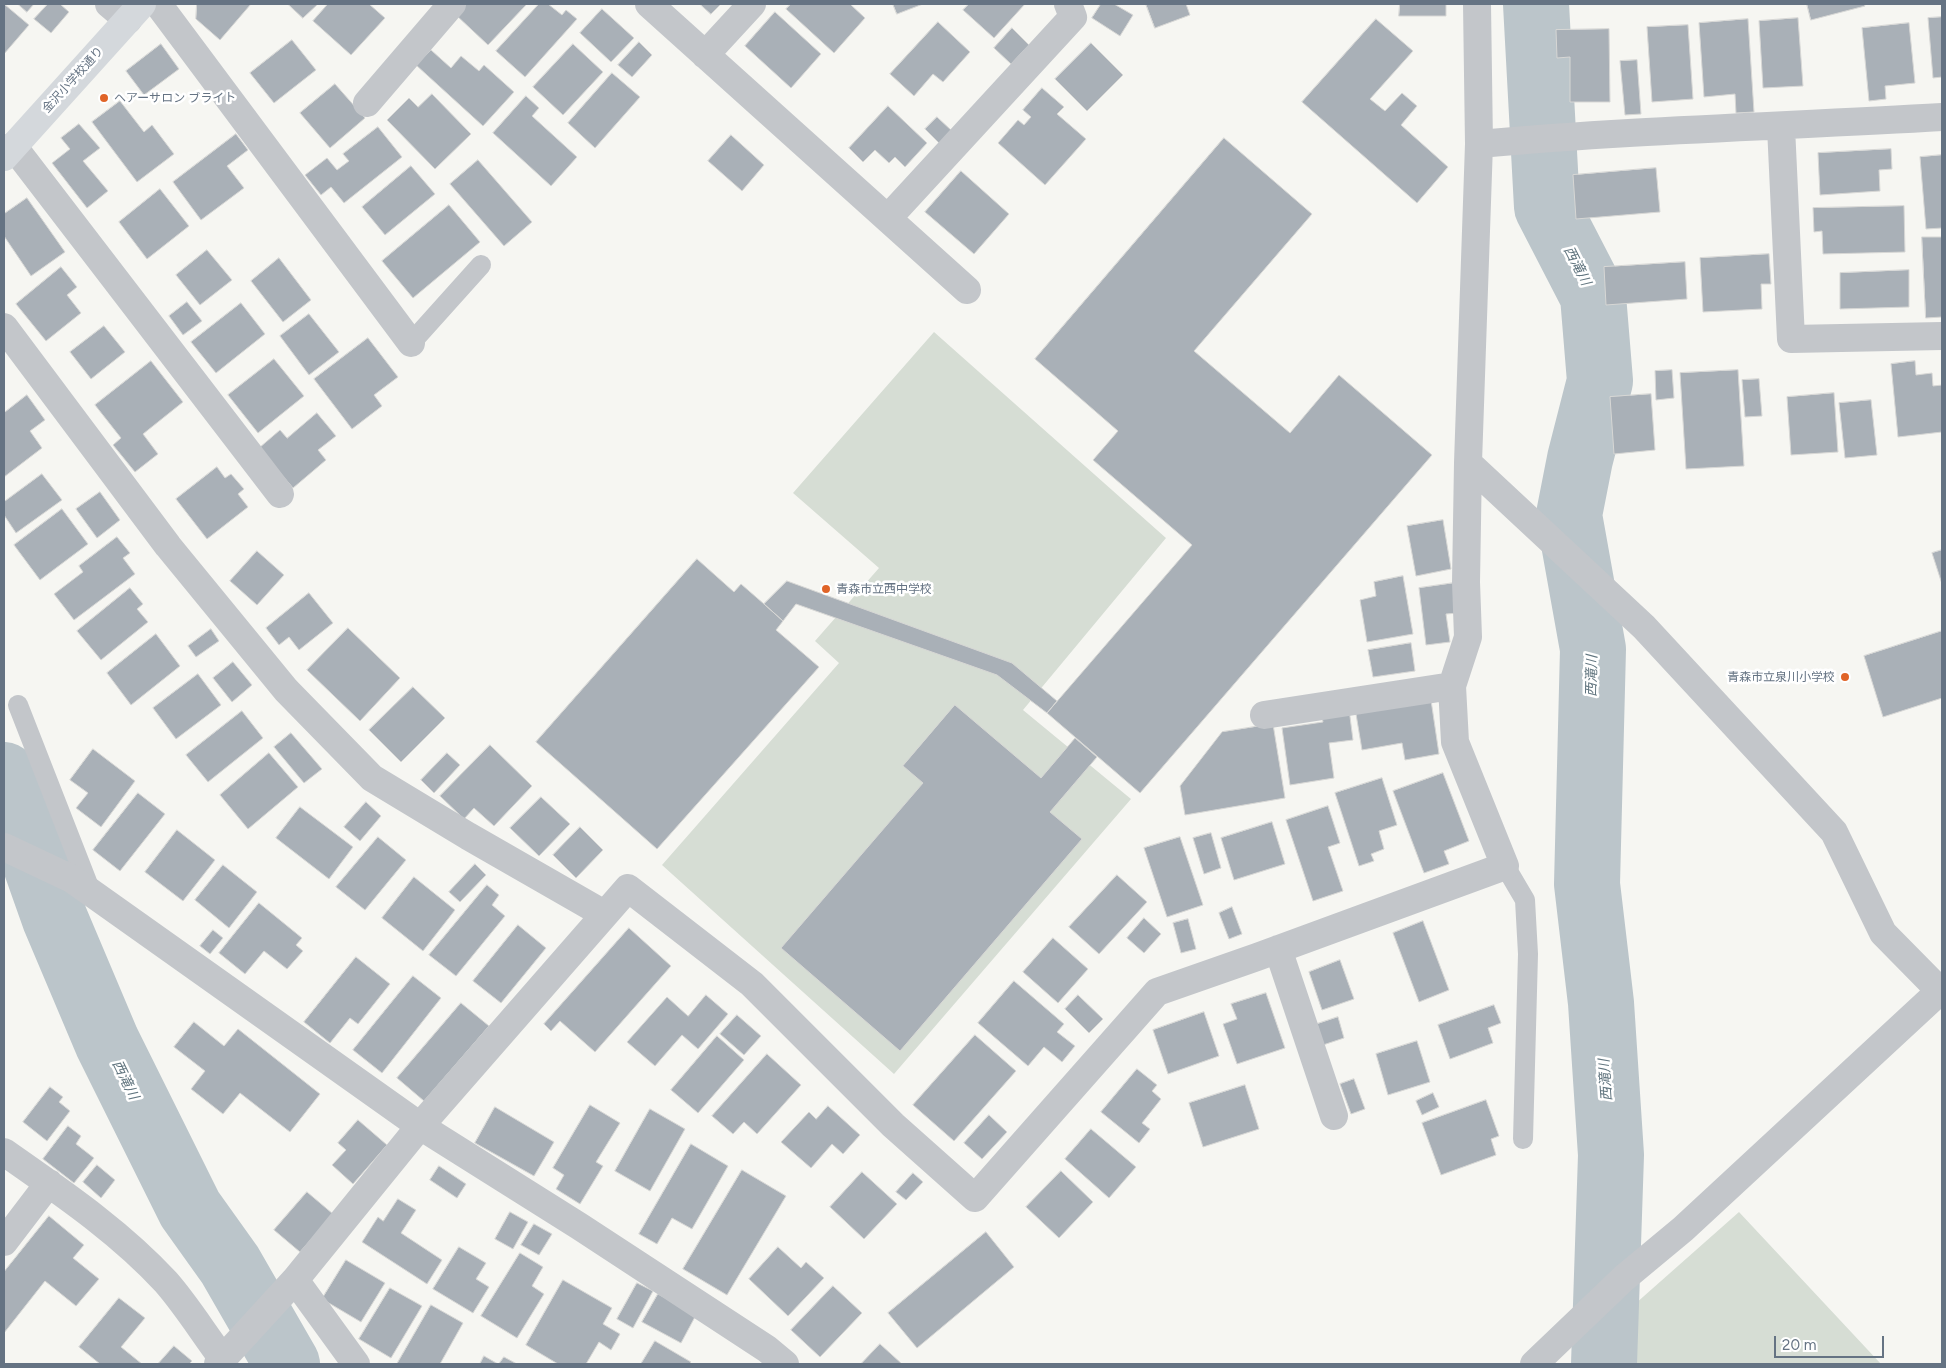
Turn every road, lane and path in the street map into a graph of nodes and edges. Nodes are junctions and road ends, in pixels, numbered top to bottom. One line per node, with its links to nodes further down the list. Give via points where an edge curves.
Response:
1 (158, 4): 19 (street)
2 (452, 4): 9 (street)
3 (648, 4): 8 (street)
4 (752, 4): 8 (street)
5 (1068, 4): 14 (street, via 1073,17)
6 (1477, 4): 12 (street)
7 (126, 9): 13 (street, 金沢小学校通り)
8 (705, 55): 14 (street)
9 (367, 103)
10 (1942, 117): 11 (street)
11 (1781, 127): 12 (street, via 1564,136); 18 (street, via 1791,339)
12 (1479, 144): 20 (street)
13 (8, 151): 21 (street)
14 (888, 218): 16 (street)
15 (481, 265): 19 (lane)
16 (967, 290)
17 (4, 327): 28 (street, via 181,562 286,690 372,778)
18 (1942, 336)
19 (411, 343)
20 (1468, 463): 22 (street, via 1468,637); 30 (street, via 1644,628 1834,832 1883,932)
21 (280, 494)
22 (1452, 686): 24 (street); 26 (street, via 1455,742)
23 (18, 705): 27 (lane)
24 (1264, 715)
25 (4, 847): 27 (street)
26 (1505, 866): 29 (street); 33 (lane, via 1525,900 1528,954)
27 (82, 885): 32 (street)
28 (604, 914): 29 (street, via 628,888 752,984 893,1125 975,1198 1157,992); 32 (street)
29 (1278, 950): 31 (street)
30 (1941, 992): 41 (street, via 1683,1229 1624,1278)
31 (1334, 1116)
32 (420, 1126): 37 (street); 40 (street, via 580,1226)
33 (1523, 1139)
34 (4, 1152): 35 (street)
35 (49, 1183): 36 (street); 38 (street, via 90,1212 167,1283)
36 (4, 1242)
37 (289, 1287): 38 (street); 39 (street)
38 (225, 1356)
39 (356, 1364)
40 (785, 1364)
41 (1534, 1364)

